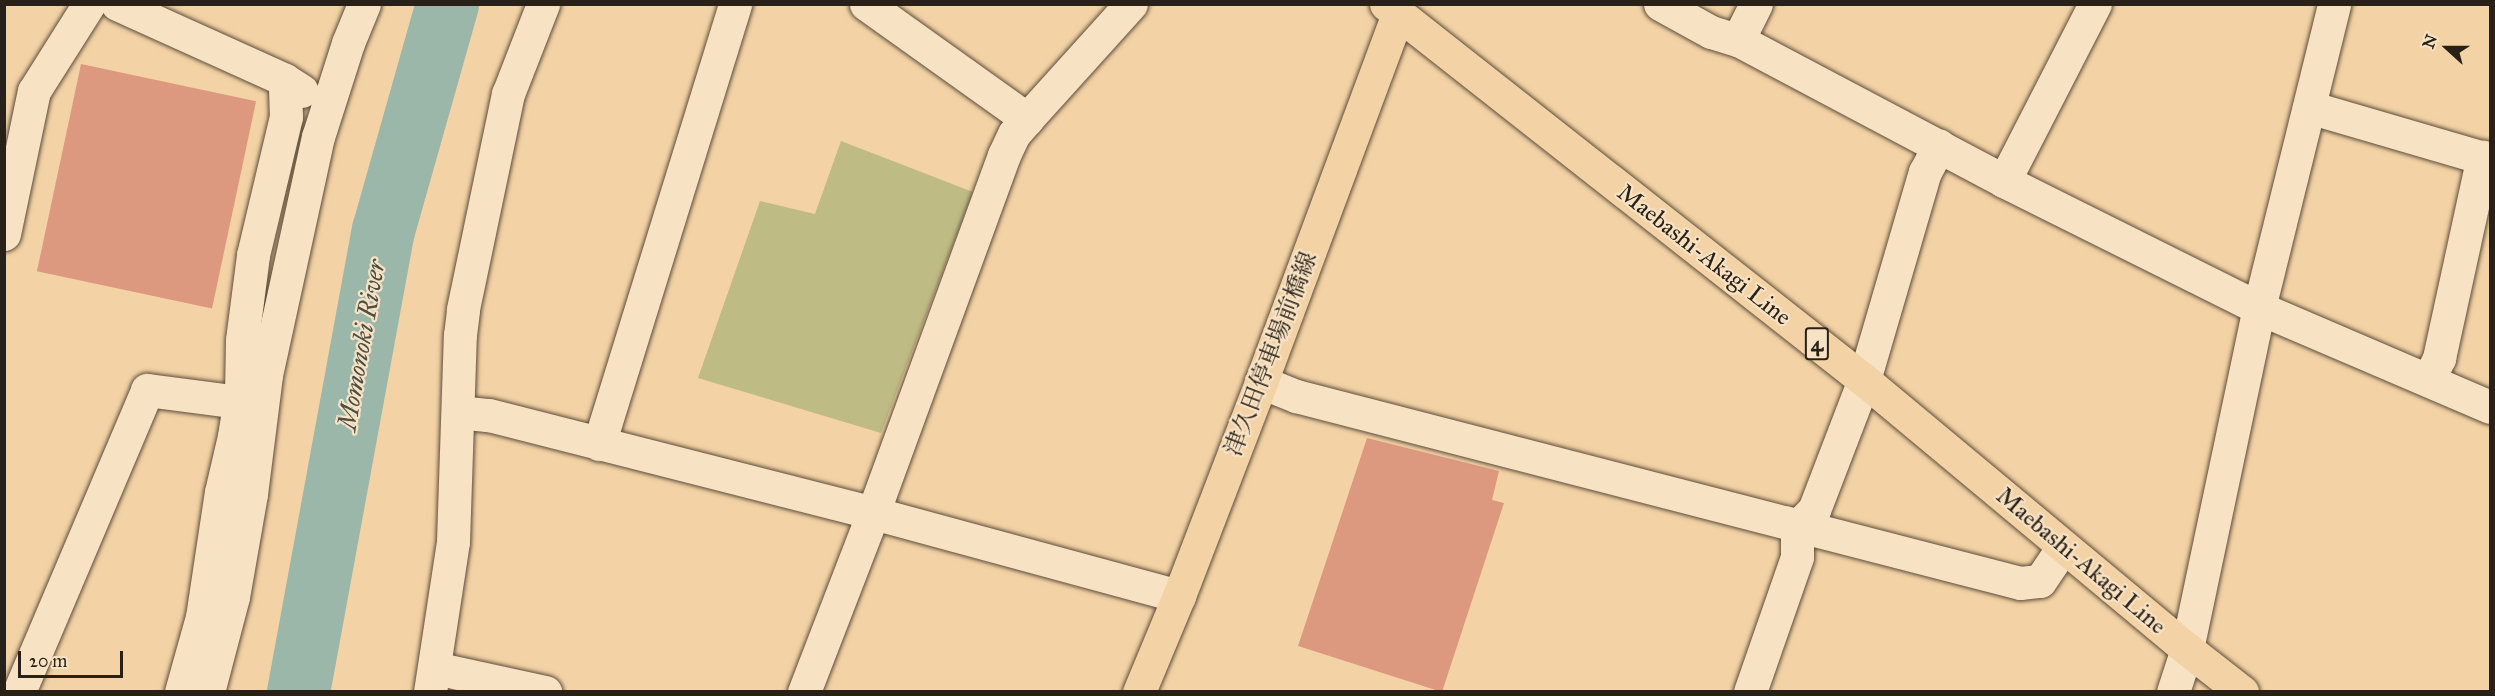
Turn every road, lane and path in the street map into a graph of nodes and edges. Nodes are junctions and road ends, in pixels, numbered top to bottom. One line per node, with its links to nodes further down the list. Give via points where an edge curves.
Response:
1 (88, 4): 21 (street, via 34,91)
2 (117, 4): 14 (street)
3 (364, 4): 15 (street)
4 (543, 4): 28 (street, via 502,118 463,309)
5 (735, 4): 29 (street)
6 (866, 4): 17 (street)
7 (1131, 4): 17 (street)
8 (1660, 4): 13 (street, via 1711,33)
9 (1756, 4): 13 (street)
10 (2095, 4): 20 (street)
11 (2334, 4): 16 (street)
12 (1395, 8): 23 (main road, Maebashi-Akagi Line / 4); 25 (main road, 津久田停車場前橋線)
13 (1738, 40): 18 (street)
14 (285, 80): 15 (street); 26 (street, via 286,117 253,255)
15 (326, 107): 38 (street, via 267,375 233,597)
16 (2309, 107): 19 (street); 22 (street)
17 (1027, 119): 30 (street, via 1004,155)
18 (1939, 146): 20 (street); 23 (street, via 1925,172)
19 (2486, 159): 24 (street, via 2439,358)
20 (2004, 182): 22 (street)
21 (4, 234)
22 (2259, 308): 24 (street); 34 (street)
23 (1864, 380): 31 (street, via 1814,510); 32 (main road, Maebashi-Akagi Line / 4)
24 (2428, 380): 27 (street)
25 (1261, 382): 31 (street, via 1296,396); 33 (main road, 津久田停車場前橋線)
26 (239, 402): 36 (street, via 147,390); 37 (street, via 202,617)
27 (2490, 407)
28 (458, 412): 29 (street, via 489,415); 35 (street, via 453,542)
29 (599, 444): 30 (street)
30 (873, 513): 33 (street); 40 (street)
31 (1797, 527): 32 (street, via 2020,583 2040,581); 42 (street, via 1797,557)
32 (2063, 547): 34 (main road, Maebashi-Akagi Line / 4)
33 (1179, 596): 41 (main road, 津久田停車場前橋線)
34 (2187, 649): 43 (street); 44 (main road, Maebashi-Akagi Line / 4)
35 (432, 680): 39 (street)
36 (20, 692)
37 (181, 692)
38 (208, 692)
39 (545, 692)
40 (804, 692)
41 (1139, 692)
42 (1750, 692)
43 (2173, 692)
44 (2242, 692)

